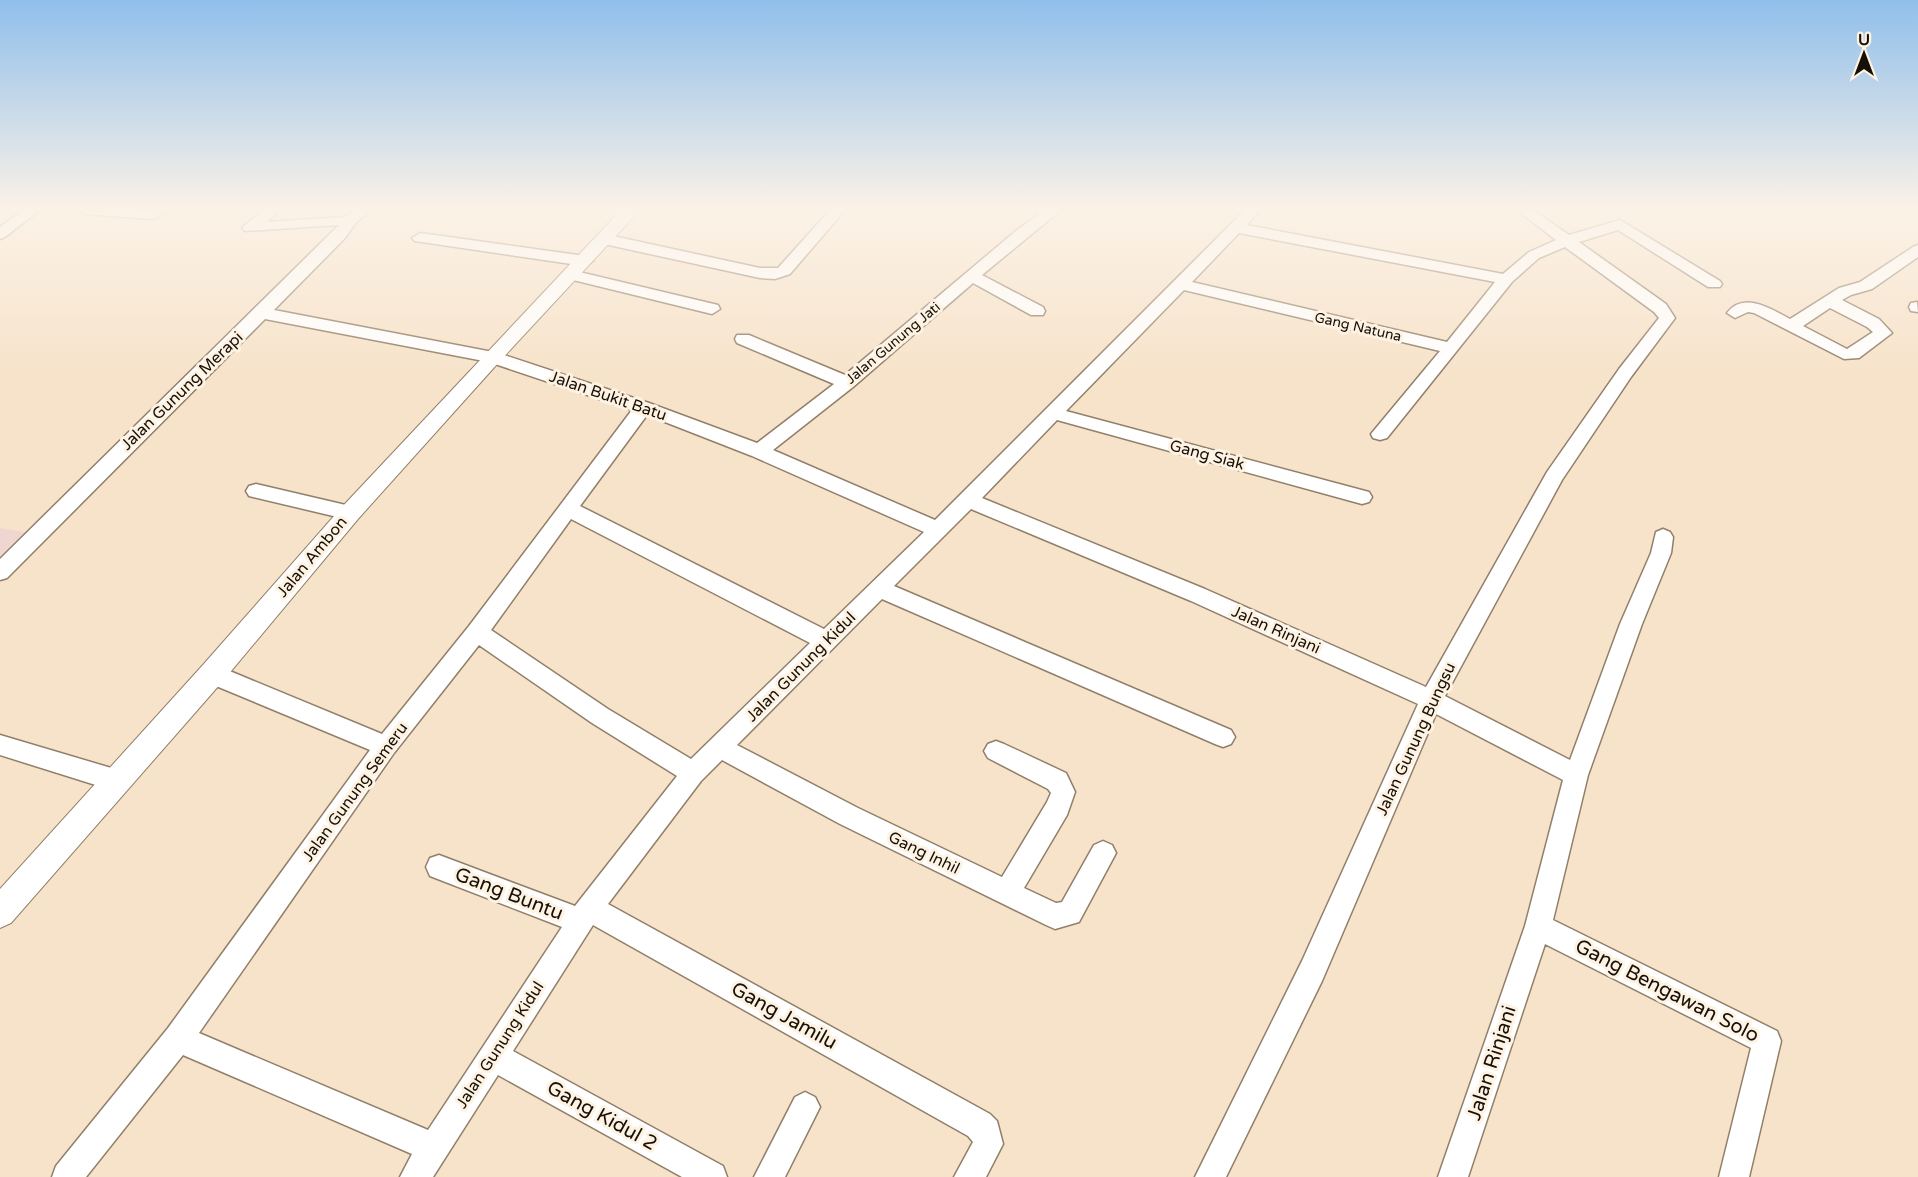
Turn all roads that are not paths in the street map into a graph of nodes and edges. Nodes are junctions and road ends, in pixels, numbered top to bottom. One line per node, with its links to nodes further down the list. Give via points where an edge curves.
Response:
1 (310, 265): 23 (street, Jalan Gunung Merapi)
2 (562, 265): 13 (street)
3 (581, 265): 13 (street, Jalan Ambon)
4 (723, 265): 5 (street, via 774,274)
5 (789, 265)
6 (984, 265): 14 (street, Jalan Gunung Jati)
7 (1197, 265): 16 (street, Jalan Gunung Kidul)
8 (1432, 265): 15 (street)
9 (1522, 265): 15 (street)
10 (1598, 265): 46 (street, Jalan Gunung Bungsu, via 1668,318 1624,373 1554,477)
11 (1683, 265): 17 (street)
12 (1896, 265): 18 (street)
13 (578, 268): 20 (street); 28 (street, Jalan Ambon)
14 (971, 276): 21 (street); 29 (street, Jalan Gunung Jati)
15 (1506, 279): 27 (street)
16 (1179, 284): 27 (street, Gang Natuna); 31 (street, Jalan Gunung Kidul)
17 (1713, 284)
18 (1866, 286): 19 (street); 22 (street, via 1869,294)
19 (1830, 300): 22 (street); 25 (street)
20 (712, 309)
21 (1037, 311)
22 (1850, 311): 25 (street, via 1884,333 1853,354 1836,352)
23 (262, 313): 28 (street, Jalan Bukit Batu); 41 (street, Jalan Gunung Merapi)
24 (1735, 313): 25 (street, via 1752,308)
25 (1791, 326)
26 (744, 339): 29 (street)
27 (1451, 348): 32 (street)
28 (492, 357): 30 (street, Jalan Bukit Batu); 38 (street, Jalan Ambon)
29 (847, 382): 33 (street, Jalan Gunung Jati)
30 (643, 407): 33 (street, Jalan Bukit Batu); 37 (street, Jalan Gunung Semeru)
31 (1052, 413): 35 (street, Gang Siak); 36 (street, Jalan Gunung Kidul)
32 (1380, 434)
33 (759, 452): 39 (street, Jalan Bukit Batu)
34 (256, 491): 38 (street)
35 (1362, 497)
36 (968, 500): 39 (street, Jalan Gunung Kidul); 46 (street, Jalan Rinjani, via 1198,595)
37 (567, 508): 43 (street, Jalan Gunung Semeru); 44 (street)
38 (350, 513): 45 (street, Jalan Ambon)
39 (939, 530): 42 (street, Jalan Gunung Kidul)
40 (1663, 537): 53 (street, Jalan Rinjani, via 1661,553 1630,624)
41 (0, 572)
42 (879, 589): 44 (street, Jalan Gunung Kidul); 47 (street)
43 (477, 632): 49 (street, Jalan Gunung Semeru); 52 (street, via 600,716)
44 (827, 641): 50 (street, Jalan Gunung Kidul)
45 (212, 674): 49 (street); 54 (street, Jalan Ambon)
46 (1431, 700): 53 (street, Jalan Rinjani); 70 (street, Jalan Gunung Bungsu, via 1312,971)
47 (1223, 737)
48 (0, 745): 54 (street)
49 (386, 746): 61 (street, Jalan Gunung Semeru)
50 (721, 748): 52 (street, Jalan Gunung Kidul); 57 (street, Gang Inhil, via 849,816)
51 (996, 751): 57 (street, via 1057,781 1064,792)
52 (693, 773): 59 (street, Jalan Gunung Kidul)
53 (1576, 775): 60 (street, Jalan Rinjani)
54 (118, 781): 58 (street, Jalan Ambon)
55 (1103, 853): 57 (street, Gang Inhil, via 1066,915 1055,916)
56 (439, 867): 59 (street, Gang Buntu)
57 (1007, 892)
58 (0, 912)
59 (584, 914): 62 (street, Jalan Gunung Kidul); 69 (street, Gang Jamilu, via 979,1125 986,1132 988,1144)
60 (1538, 926): 71 (street, Jalan Rinjani); 72 (street, Gang Bengawan Solo, via 1767,1041)
61 (178, 1038): 64 (street); 65 (street, Jalan Gunung Semeru)
62 (493, 1056): 64 (street, Jalan Gunung Kidul); 67 (street, Gang Kidul 2)
63 (805, 1107): 68 (street)
64 (433, 1148): 66 (street, Jalan Gunung Kidul)
65 (67, 1177)
66 (415, 1177)
67 (712, 1177)
68 (769, 1177)
69 (969, 1177)
70 (1210, 1177)
71 (1453, 1177)
72 (1734, 1177)

